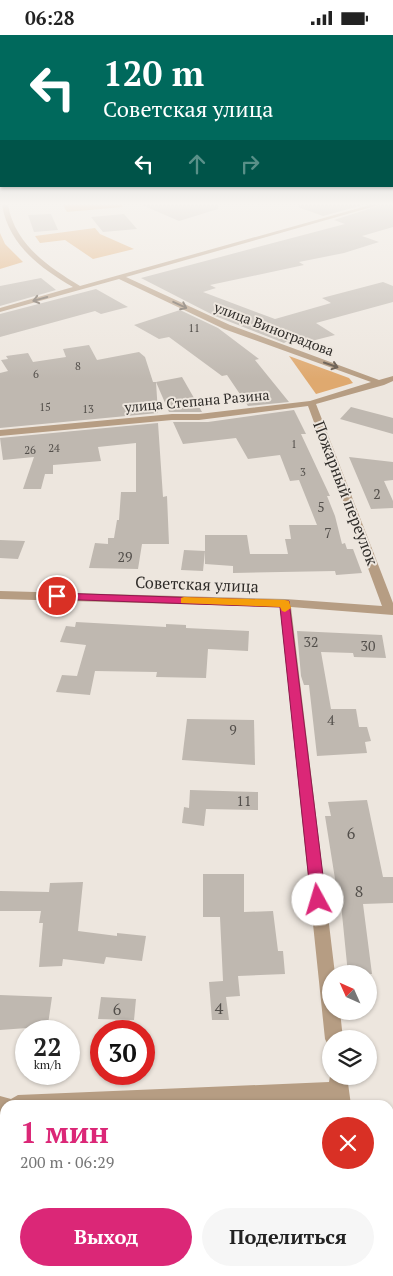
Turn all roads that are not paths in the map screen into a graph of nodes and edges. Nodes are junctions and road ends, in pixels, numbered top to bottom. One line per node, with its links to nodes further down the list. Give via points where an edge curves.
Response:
1 (42, 263): 4 (street)
2 (170, 263): 3 (street)
3 (120, 277): 4 (street); 7 (street, улица Виноградова, one-way to 7, via 227,327)
4 (79, 288): 5 (street, one-way to 5)
5 (0, 310)
6 (393, 378): 7 (street, улица Степана Разина)
7 (380, 382): 8 (street, улица Виноградова); 9 (street, улица Степана Разина)
8 (393, 387)
9 (312, 403): 10 (street, улица Степана Разина, via 199,417); 13 (street, Пожарный переулок)
10 (0, 433)
11 (0, 595): 12 (street, Советская улица)
12 (285, 603): 13 (street, Советская улица); 14 (street)
13 (392, 611)
14 (333, 1030)
15 (340, 1091): 16 (street)
16 (133, 1100)

